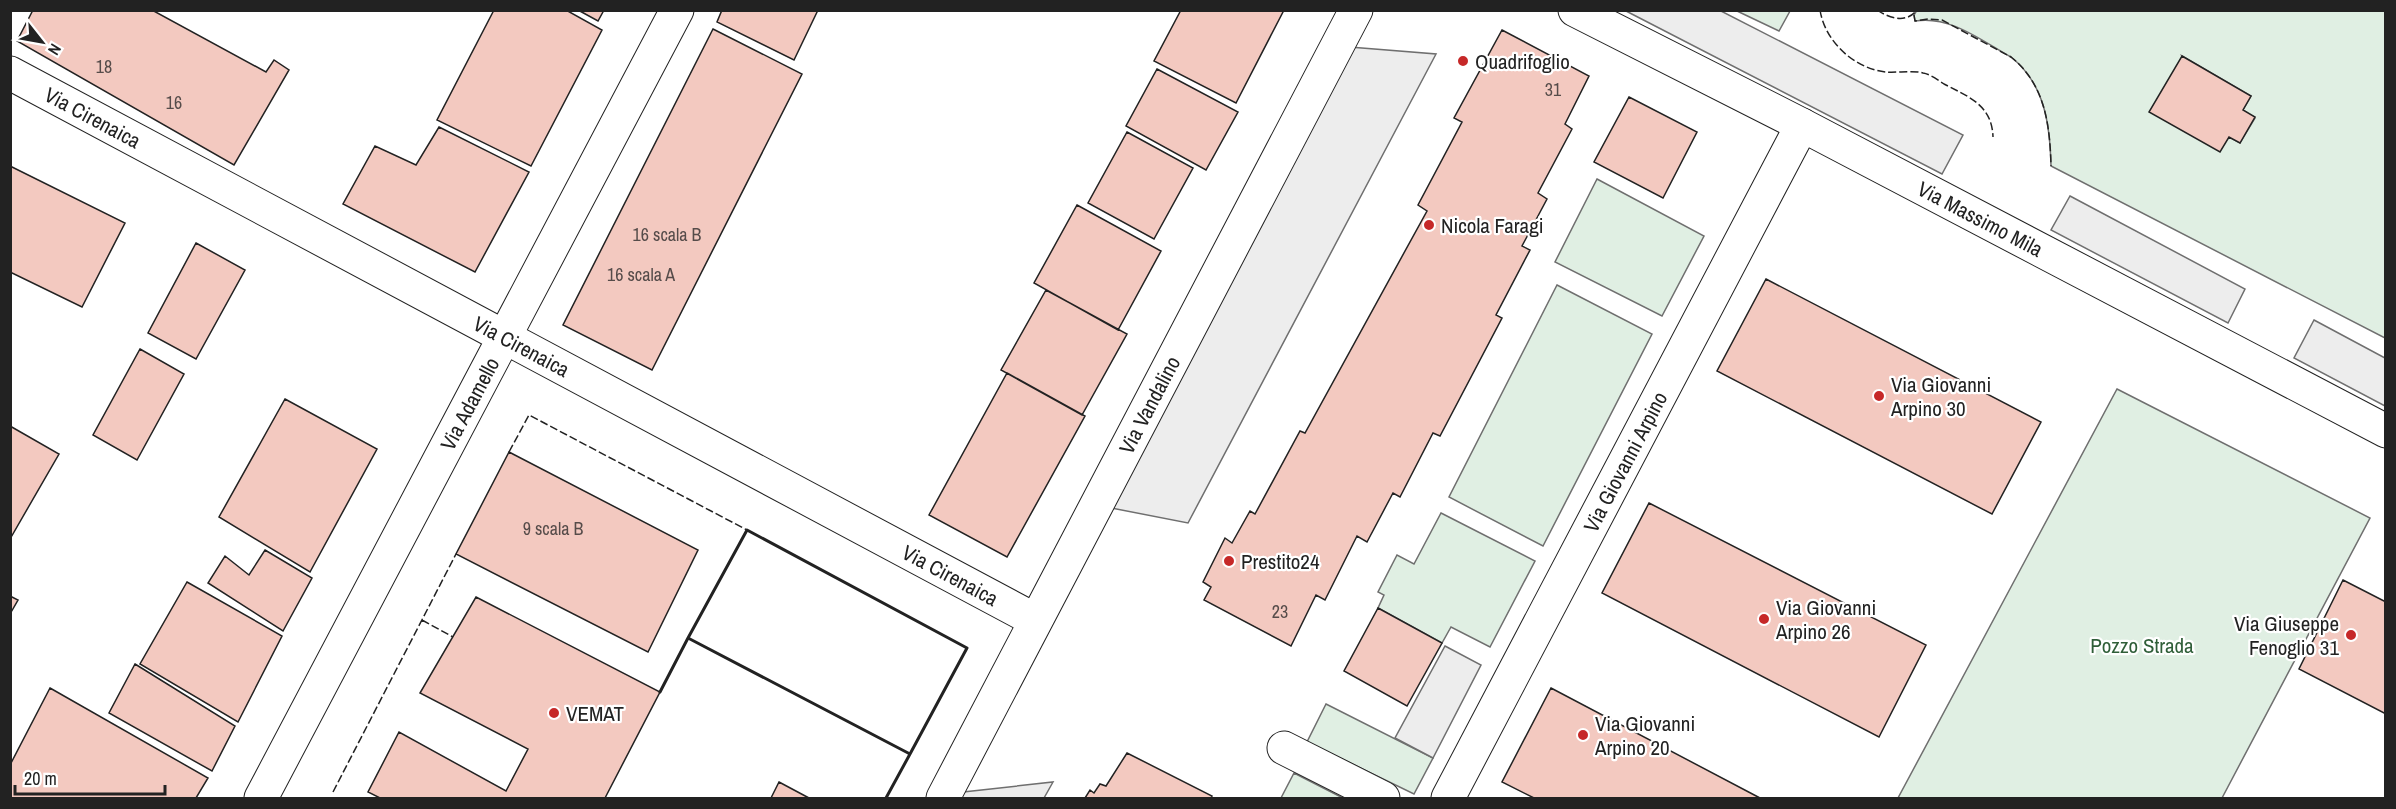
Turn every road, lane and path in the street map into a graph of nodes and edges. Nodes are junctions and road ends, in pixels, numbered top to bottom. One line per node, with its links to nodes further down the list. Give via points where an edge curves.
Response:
1 (677, 10): 6 (street, Via Adamello)
2 (1356, 10): 8 (street, Via Vandalino)
3 (1575, 10): 5 (street, Via Massimo Mila)
4 (10, 73): 6 (street, Via Cirenaica)
5 (1802, 125): 7 (street, Via Massimo Mila); 13 (street, Via Giovanni Arpino)
6 (504, 338): 8 (street, Via Cirenaica); 10 (street, Via Adamello)
7 (2385, 431)
8 (1035, 620): 11 (street, Via Vandalino)
9 (1284, 748): 12 (street)
10 (261, 798)
11 (943, 798)
12 (1383, 798)
13 (1448, 798)

